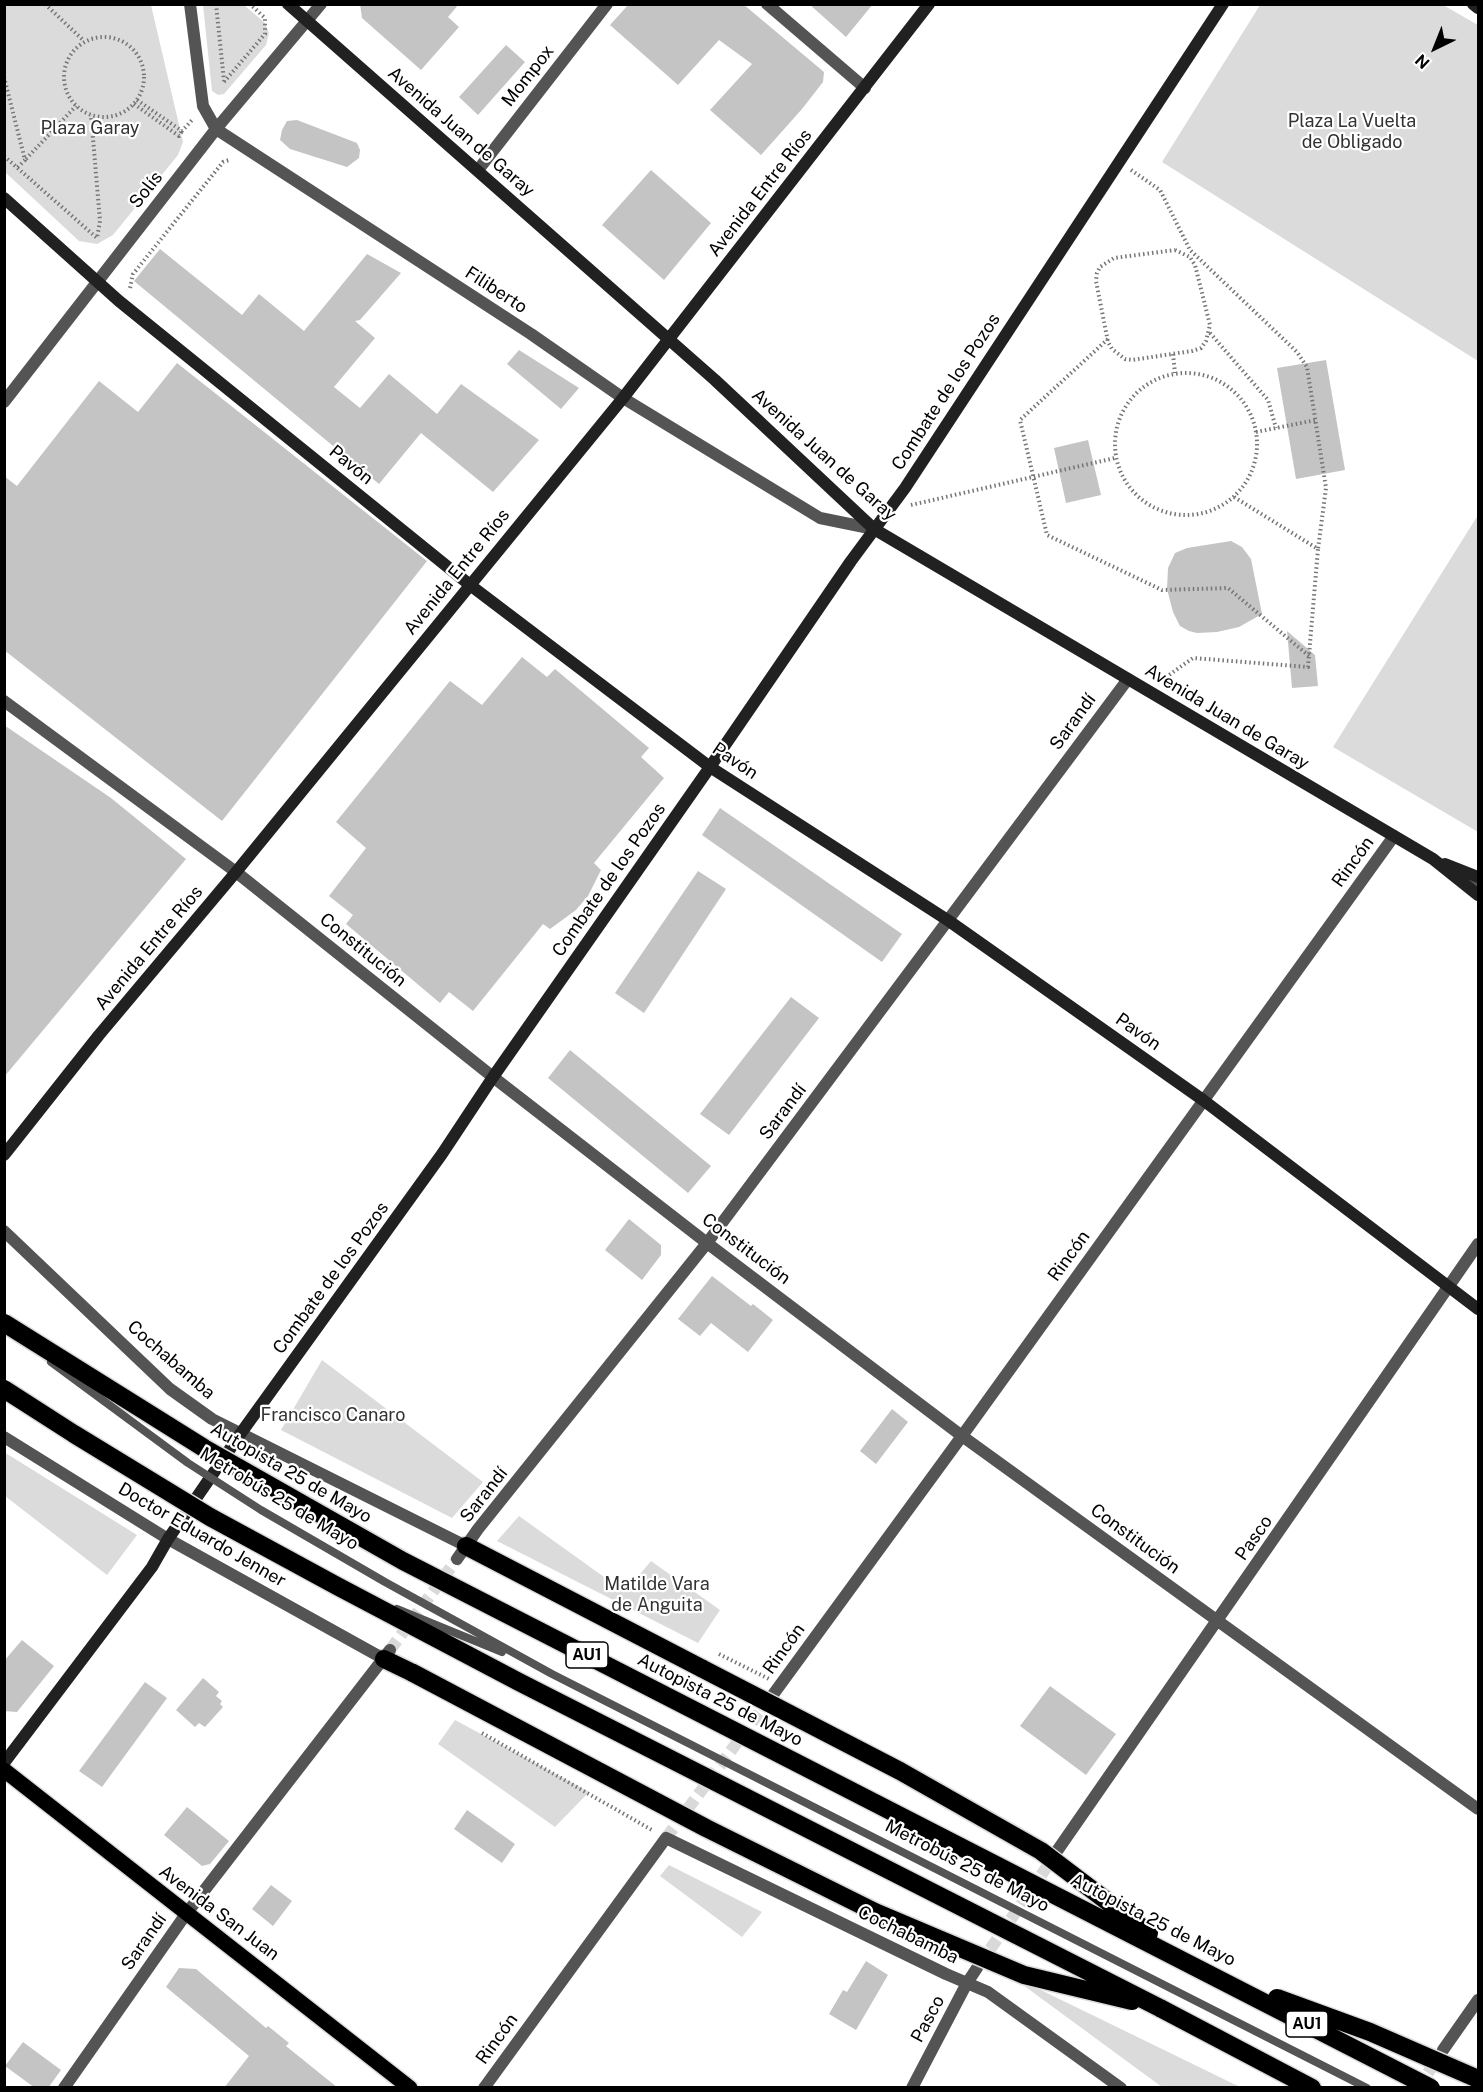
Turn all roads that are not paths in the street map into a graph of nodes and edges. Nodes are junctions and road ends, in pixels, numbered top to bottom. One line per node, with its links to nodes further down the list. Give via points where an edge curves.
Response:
1 (190, 4): 12 (street, via 203,106)
2 (288, 4): 10 (street, Avenida Juan de Garay)
3 (321, 4): 10 (street, Solís)
4 (607, 4): 13 (street, Mompox)
5 (767, 4): 11 (street)
6 (929, 4): 11 (street, Avenida Entre Ríos)
7 (1223, 4): 19 (street, Combate de los Pozos, via 905,488)
8 (1473, 4): 9 (street)
9 (1479, 8)
10 (308, 21): 12 (street, Solís); 13 (street, Avenida Juan de Garay)
11 (865, 88): 16 (street, Avenida Entre Ríos)
12 (216, 129): 15 (street, Solís); 17 (street, Filiberto)
13 (478, 170): 16 (street, Avenida Juan de Garay)
14 (4, 198): 15 (street, Pavón)
15 (97, 282): 18 (street, Solís); 20 (street, Pavón)
16 (669, 339): 17 (street, Avenida Entre Ríos); 19 (street, Avenida Juan de Garay)
17 (623, 398): 19 (street, Filiberto, via 820,518); 20 (street, Avenida Entre Ríos)
18 (4, 402)
19 (874, 529): 21 (street, Avenida Juan de Garay); 23 (street, Combate de los Pozos)
20 (470, 585): 23 (street, Pavón); 26 (street, Avenida Entre Ríos)
21 (1128, 679): 24 (street, Avenida Juan de Garay); 30 (street, Sarandí)
22 (4, 701): 26 (street, Constitución)
23 (710, 767): 30 (street, Pavón); 31 (street, Combate de los Pozos)
24 (1394, 836): 25 (street, Avenida Juan de Garay); 32 (street, Rincón)
25 (1433, 859): 27 (street, Avenida Juan de Garay); 28 (lane); 29 (street, Avenida Juan de Garay)
26 (236, 872): 31 (street, Constitución); 33 (street, Avenida Entre Ríos)
27 (1479, 877)
28 (1479, 886)
29 (1479, 895)
30 (949, 921): 32 (street, Pavón); 35 (street, Sarandí)
31 (493, 1077): 35 (street, Constitución); 42 (street, Combate de los Pozos)
32 (1203, 1100): 37 (street, Pavón); 43 (street, Rincón)
33 (4, 1155)
34 (4, 1231): 42 (street, Cochabamba, via 170,1389 212,1419)
35 (707, 1243): 43 (street, Constitución); 46 (street, Sarandí)
36 (1479, 1244): 37 (street, Pasco)
37 (1449, 1287): 38 (street, Pavón); 48 (street, Pasco)
38 (1479, 1309)
39 (4, 1323): 58 (highway, Autopista 25 de Mayo / AU1, bridge, via 204,1448 403,1561)
40 (4, 1328): 50 (lane, Metrobús 25 de Mayo, bridge, via 188,1463 261,1510)
41 (4, 1389): 47 (highway, bridge, via 210,1517)
42 (241, 1433): 45 (street, Combate de los Pozos); 46 (street, Cochabamba)
43 (962, 1436): 48 (street, Constitución); 51 (street, Rincón)
44 (4, 1437): 45 (street, Doctor Eduardo Jenner)
45 (168, 1539): 49 (street, Doctor Eduardo Jenner); 52 (street, Combate de los Pozos, via 152,1567)
46 (462, 1553): 58 (highway, bridge, via 703,1669 900,1771 1041,1851)
47 (338, 1586): 50 (lane, Metrobús 25 de Mayo, bridge); 63 (highway, bridge)
48 (1218, 1622): 54 (street, Constitución); 56 (street, Pasco)
49 (387, 1654): 57 (street, Sarandí); 63 (highway, bridge, via 412,1673 706,1828 885,1916 1024,1975)
50 (552, 1674): 74 (lane, Metrobús 25 de Mayo, bridge)
51 (772, 1695)
52 (4, 1763)
53 (4, 1770): 57 (main road, Avenida San Juan)
54 (1479, 1809)
55 (666, 1838): 60 (street, Cochabamba); 69 (street, Rincón)
56 (1057, 1851)
57 (186, 1914): 67 (street, Sarandí); 68 (main road, Avenida San Juan)
58 (1184, 1959): 61 (highway, Autopista 25 de Mayo / AU1, bridge)
59 (977, 1968): 60 (street, Pasco)
60 (967, 1983): 70 (street, Pasco); 71 (street, Cochabamba, via 988,1992)
61 (1238, 1988): 66 (highway, bridge, via 1336,2018); 75 (highway, Autopista 25 de Mayo / AU1, bridge)
62 (1479, 2000): 65 (street)
63 (1160, 2008): 64 (highway)
64 (1215, 2037): 72 (highway); 73 (highway)
65 (1443, 2050)
66 (1479, 2079)
67 (64, 2088)
68 (410, 2088)
69 (484, 2088)
70 (912, 2088)
71 (1121, 2088)
72 (1287, 2088)
73 (1312, 2088)
74 (1367, 2088)
75 (1431, 2088)

